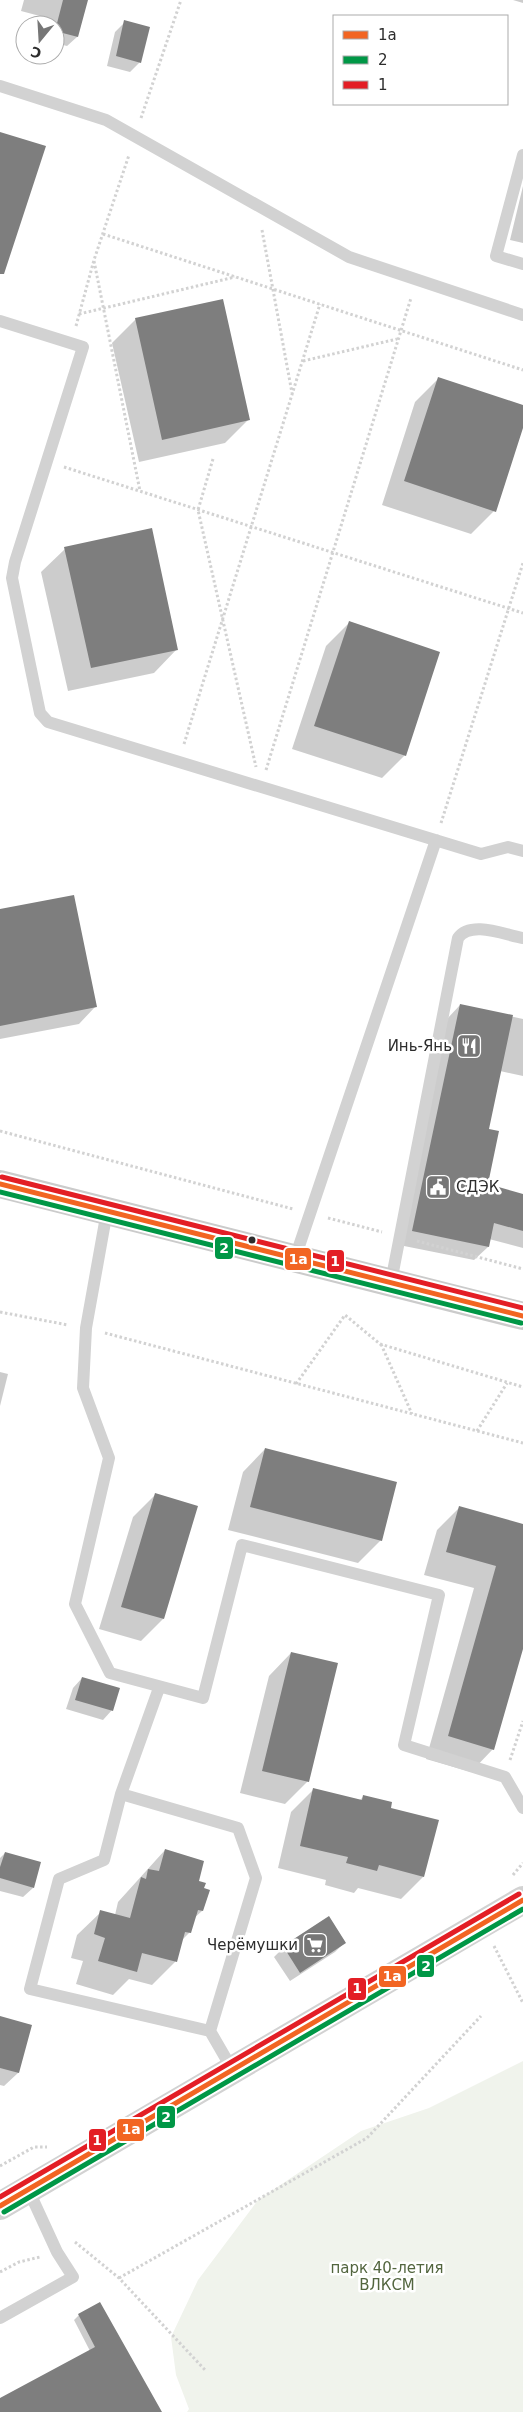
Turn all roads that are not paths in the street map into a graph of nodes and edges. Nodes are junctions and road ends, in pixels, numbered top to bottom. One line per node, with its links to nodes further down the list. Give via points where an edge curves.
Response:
1 (0, 86): 4 (lane, via 106,120 349,257)
2 (523, 155): 3 (lane, via 496,256)
3 (523, 264)
4 (523, 314)
5 (0, 321): 6 (lane, via 83,347 12,578 40,713 48,722)
6 (436, 840): 7 (lane, via 481,854 508,847); 11 (lane)
7 (523, 851)
8 (523, 938): 12 (lane, via 471,929 458,938)
9 (0, 1184): 10 (main road)
10 (107, 1211): 11 (main road); 14 (lane, via 86,1328 83,1388 109,1458 75,1604 110,1673)
11 (295, 1258): 12 (main road)
12 (391, 1282): 13 (main road)
13 (523, 1316)
14 (159, 1688): 15 (lane); 16 (lane, via 203,1698 242,1545 439,1595 404,1745 505,1777)
15 (121, 1794): 18 (lane, via 238,1828 256,1878); 18 (lane, via 104,1860 59,1879 30,1989)
16 (523, 1808)
17 (523, 1900): 19 (street)
18 (210, 2031): 19 (lane)
19 (232, 2068): 20 (street)
20 (28, 2189): 21 (street); 22 (lane, via 57,2252 73,2277)
21 (0, 2206)
22 (0, 2318)

